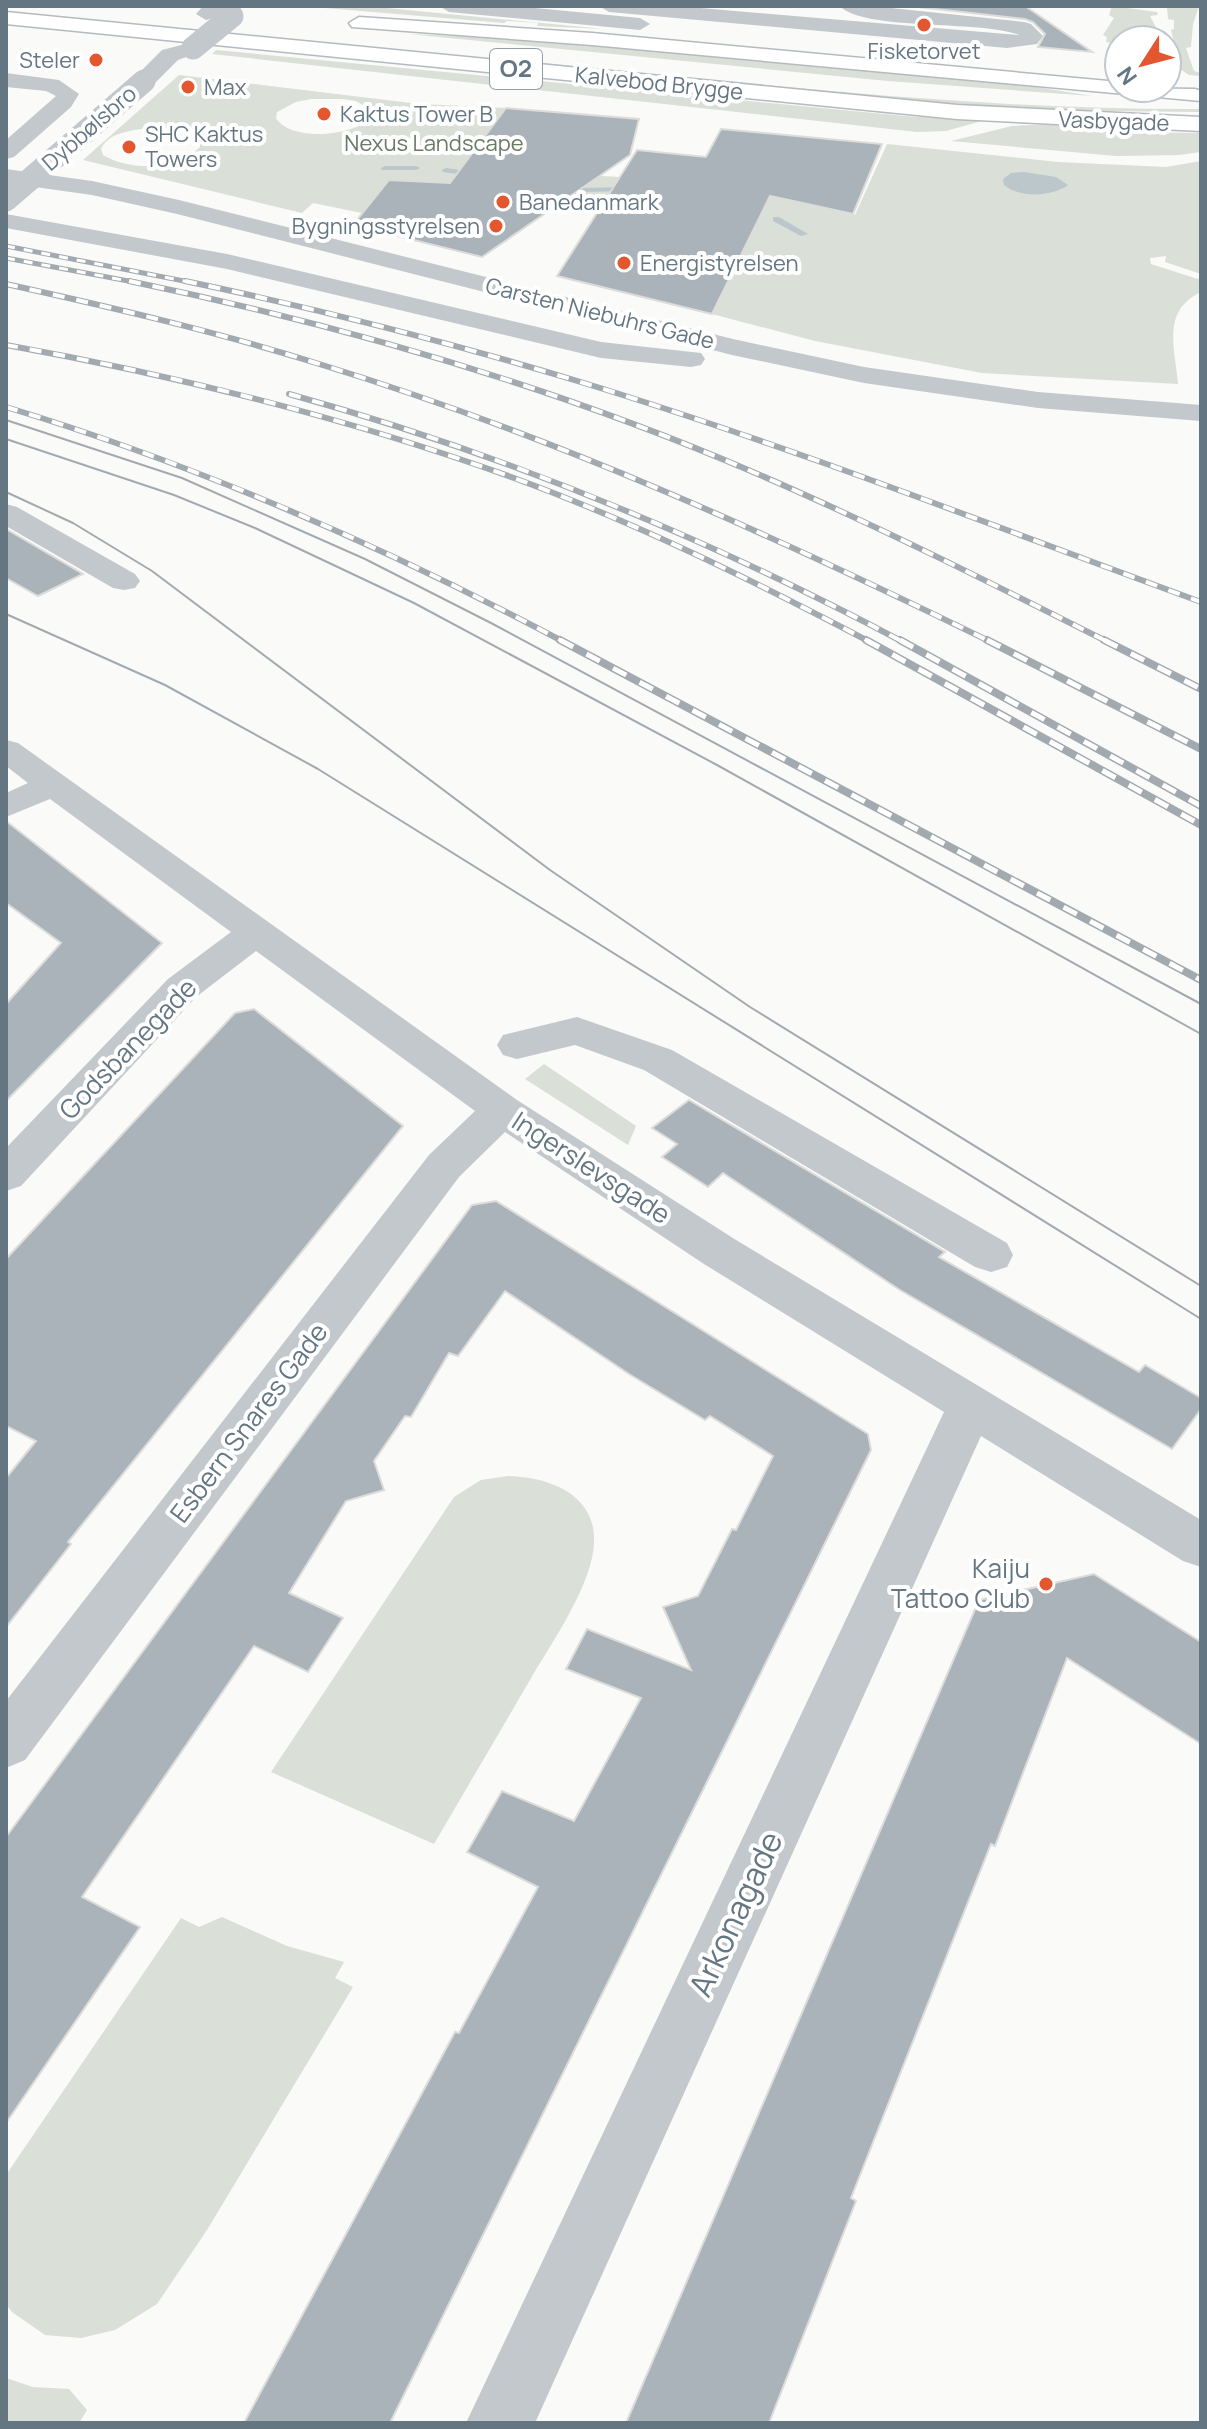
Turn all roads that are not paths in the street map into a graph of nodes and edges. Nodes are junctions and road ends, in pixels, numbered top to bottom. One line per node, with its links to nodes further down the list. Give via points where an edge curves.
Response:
1 (17, 6): 19 (main road, Kalvebod Brygge / O2)
2 (449, 6): 9 (street)
3 (501, 6): 9 (street)
4 (609, 6): 6 (street, via 1007,42 1033,36 1012,26)
5 (627, 6): 7 (street, via 774,20 794,19 802,14)
6 (850, 6)
7 (799, 9)
8 (224, 10): 13 (street, Dybbølsbro); 13 (street, Dybbølsbro, bridge, via 193,48)
9 (575, 10): 14 (street, via 972,57 976,47)
10 (6, 18): 19 (main road, Kalvebod Brygge / O2)
11 (334, 21): 17 (main road, via 592,39)
12 (6, 36): 13 (main road)
13 (170, 50): 16 (main road); 24 (street, Dybbølsbro, bridge, via 144,81)
14 (1040, 59)
15 (6, 80): 22 (street, via 51,85 68,94)
16 (405, 80)
17 (1201, 97)
18 (1201, 104): 19 (main road, Vasbygade / O2)
19 (1028, 109): 20 (main road, Vasbygade / O2); 21 (main road)
20 (1201, 124)
21 (956, 135)
22 (6, 152)
23 (6, 176): 30 (street, Carsten Niebuhrs Gade, via 179,207)
24 (6, 200)
25 (47, 206): 28 (street)
26 (105, 215): 29 (street)
27 (6, 221): 28 (street)
28 (119, 240): 29 (street)
29 (187, 253): 30 (street, via 226,261 261,257 288,262 587,334 622,351 655,357 690,359)
30 (732, 347): 31 (street, Carsten Niebuhrs Gade, via 933,386)
31 (1201, 413)
32 (6, 513): 33 (street)
33 (124, 581)
34 (6, 750): 35 (street, Ingerslevsgade)
35 (52, 785): 36 (street); 37 (street, Ingerslevsgade)
36 (6, 806)
37 (257, 931): 39 (street, Ingerslevsgade); 40 (street, Godsbanegade, via 182,988)
38 (517, 1045): 41 (street, via 577,1031 658,1060)
39 (502, 1110): 42 (street, Ingerslevsgade, via 720,1252); 44 (street, Esbern Snares Gade, via 444,1166)
40 (6, 1175)
41 (991, 1255)
42 (971, 1405): 43 (street, Ingerslevsgade); 45 (street, Arkonagade)
43 (1201, 1546)
44 (6, 1743)
45 (500, 2423)

